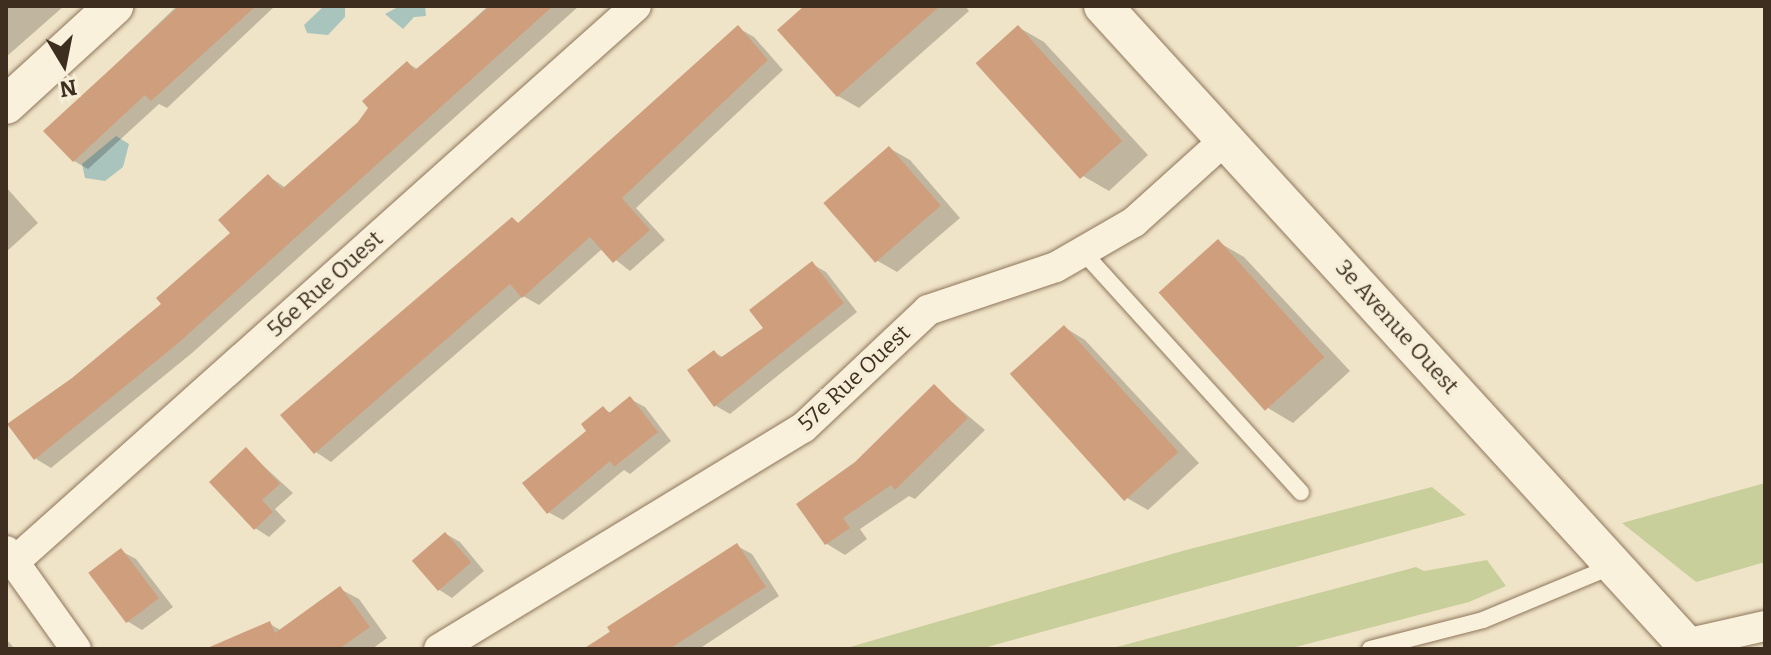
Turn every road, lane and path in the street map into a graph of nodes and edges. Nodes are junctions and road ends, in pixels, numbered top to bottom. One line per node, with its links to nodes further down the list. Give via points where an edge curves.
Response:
1 (114, 6): 4 (street)
2 (636, 6): 8 (street, 56e Rue Ouest)
3 (1103, 6): 5 (street, 3e Avenue Ouest)
4 (6, 105)
5 (1226, 139): 6 (street, 57e Rue Ouest, via 1134,222); 9 (street, 3e Avenue Ouest)
6 (1084, 253): 7 (lane); 13 (street, 57e Rue Ouest, via 928,310 803,428)
7 (1301, 492)
8 (10, 557): 12 (street)
9 (1613, 566): 11 (street, 3e Avenue Ouest); 14 (lane, via 1483,620)
10 (1765, 626): 11 (street)
11 (1687, 646)
12 (76, 649)
13 (439, 649)
14 (1370, 649)

